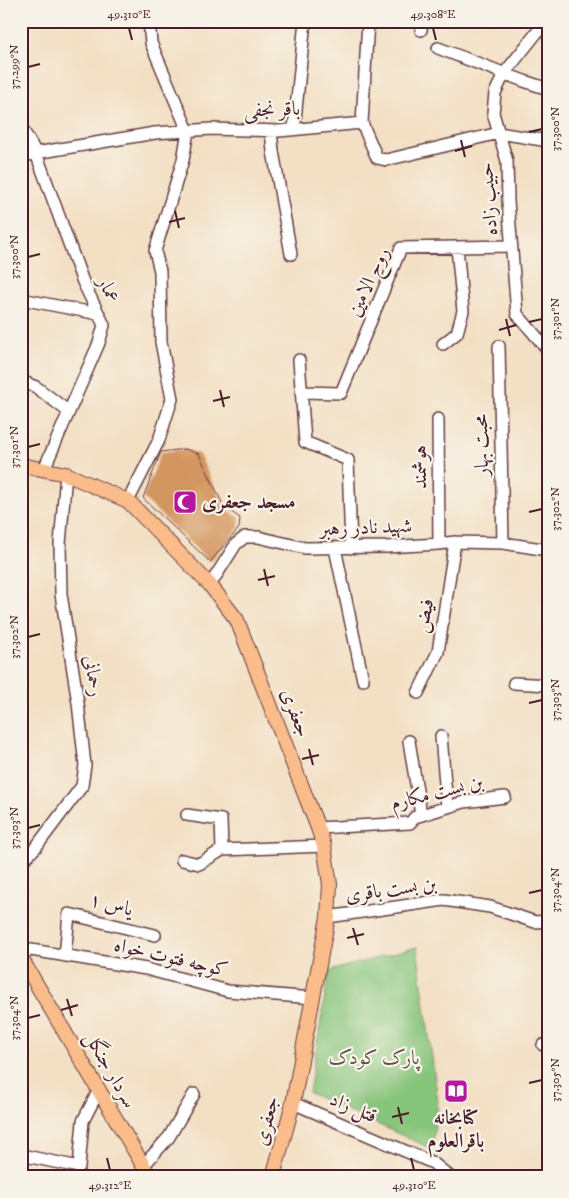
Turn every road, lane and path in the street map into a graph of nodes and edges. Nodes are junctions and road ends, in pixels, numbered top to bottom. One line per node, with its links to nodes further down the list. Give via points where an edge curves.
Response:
1 (149, 21): 11 (street, via 151,43)
2 (305, 21): 10 (street)
3 (368, 21): 8 (street)
4 (546, 21): 6 (street, حبیب زاده)
5 (438, 48): 6 (street)
6 (504, 74): 7 (street); 13 (street, حبیب زاده, via 495,93 493,113)
7 (548, 89)
8 (362, 123): 10 (street, باقر نجفی); 13 (street, via 377,158 386,160)
9 (21, 127): 15 (street, عمار)
10 (294, 129): 12 (street, باقر نجفی)
11 (188, 131): 12 (street, باقر نجفی); 15 (street, باقر نجفی, via 155,133); 33 (street, via 183,160 155,251 160,271 160,342 172,399 159,440)
12 (272, 131): 19 (street)
13 (499, 133): 14 (street); 17 (street, حبیب زاده, via 507,161)
14 (548, 141)
15 (36, 153): 16 (street, باقر نجفی); 21 (street, عمار, via 83,282)
16 (21, 157)
17 (511, 246): 18 (street, روح الامین); 24 (street, حبیب زاده, via 517,314)
18 (456, 247): 22 (street, via 463,311 457,333); 27 (street, روح الامین, via 401,248 341,394)
19 (291, 254)
20 (21, 299): 21 (street)
21 (99, 314): 28 (street, عمار, via 104,325 99,343)
22 (442, 344)
23 (499, 346): 35 (street, محبت بهار)
24 (548, 350)
25 (299, 360): 27 (street)
26 (21, 381): 28 (street, via 36,387)
27 (302, 392): 38 (street, via 305,442 348,460)
28 (69, 412): 31 (street, عمار)
29 (438, 419): 36 (street, هوشمند)
30 (21, 465): 31 (main road, جعفری)
31 (44, 469): 32 (main road, جعفری)
32 (66, 474): 33 (main road, جعفری); 55 (street, رحمانی, via 60,544 61,594 85,765 82,786)
33 (128, 501): 40 (main road, جعفری)
34 (455, 542): 35 (street, شهید نادر رهبر); 36 (street, شهید نادر رهبر); 44 (street, فیض, via 438,652)
35 (503, 543): 39 (street, شهید نادر رهبر)
36 (439, 544): 38 (street, شهید نادر رهبر)
37 (335, 548): 38 (street, شهید نادر رهبر); 40 (street, شهید نادر رهبر, via 305,548 244,537); 41 (street)
38 (351, 548)
39 (548, 550)
40 (210, 585): 51 (main road, جعفری, via 237,620)
41 (363, 680)
42 (514, 684): 43 (street)
43 (548, 685)
44 (418, 693)
45 (441, 736): 48 (street)
46 (409, 741): 50 (street)
47 (505, 797): 48 (street, بن بست مکارم)
48 (447, 807): 50 (street, بن بست مکارم)
49 (187, 815): 53 (street, via 221,820)
50 (420, 815): 51 (street, بن بست مکارم, via 410,823)
51 (318, 828): 52 (main road, جعفری)
52 (324, 846): 53 (street); 56 (main road, جعفری, via 330,884)
53 (222, 850): 54 (street, via 199,864)
54 (182, 860)
55 (21, 862)
56 (328, 917): 57 (street, بن بست باقری, via 444,900 490,907 535,922); 62 (main road, جعفری)
57 (548, 922)
58 (155, 935): 60 (street, یاس ۱, via 69,914)
59 (21, 954): 60 (street, کوچه فتوت خواه, via 31,950)
60 (65, 956): 62 (street, کوچه فتوت خواه, via 146,969 228,991)
61 (21, 958): 63 (main road, سردار جنگل)
62 (313, 998): 65 (main road, جعفری)
63 (99, 1090): 66 (street, via 83,1121 79,1167); 67 (main road, سردار جنگل)
64 (194, 1094): 67 (street)
65 (293, 1103): 68 (street, قتل زاد); 69 (main road, جعفری)
66 (21, 1155)
67 (147, 1171)
68 (435, 1171): 70 (street, قتل زاد)
69 (273, 1177)
70 (450, 1177)

